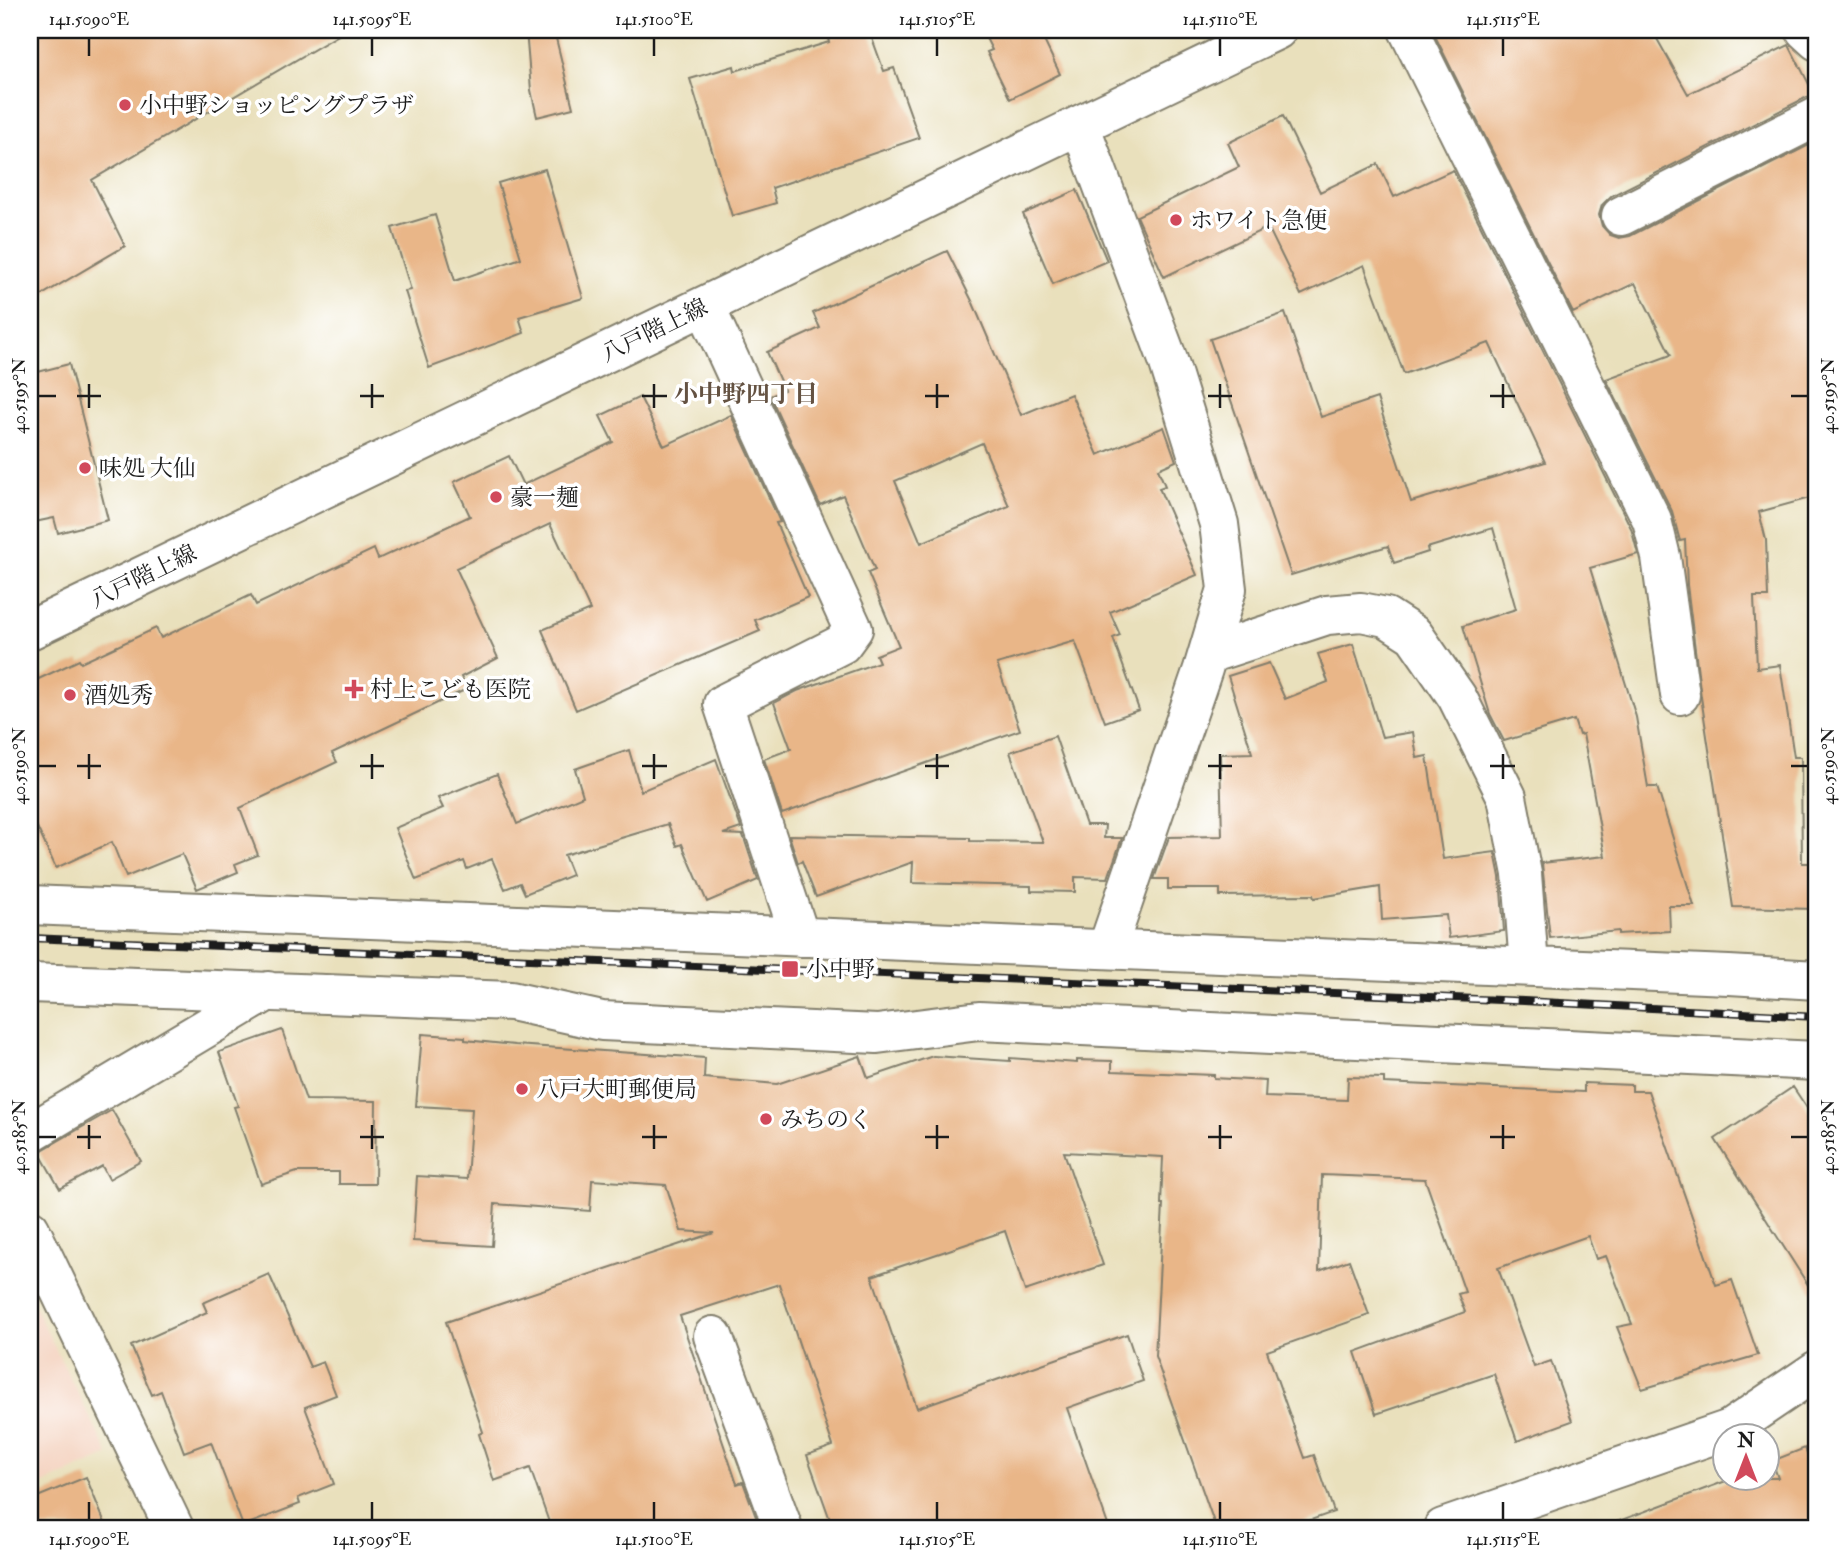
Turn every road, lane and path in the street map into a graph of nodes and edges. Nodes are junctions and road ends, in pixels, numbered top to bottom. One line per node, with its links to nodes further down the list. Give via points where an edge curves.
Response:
1 (1277, 30): 6 (street, 八戸階上線)
2 (1408, 30): 11 (street, via 1652,520)
3 (1805, 30): 4 (street)
4 (1817, 41)
5 (1817, 117): 7 (street)
6 (1080, 125): 8 (street, 八戸階上線); 10 (street, via 1168,360 1219,524 1227,589)
7 (1621, 216)
8 (705, 306): 9 (street, 八戸階上線); 13 (street, via 853,629 842,644 723,704)
9 (30, 630)
10 (1208, 654): 14 (street); 15 (street, via 1327,615 1361,612 1386,617 1414,635 1457,697 1507,797 1522,874)
11 (1679, 695)
12 (30, 905): 13 (street)
13 (800, 937): 14 (street)
14 (1107, 949): 15 (street)
15 (1529, 966): 16 (street)
16 (1817, 980)
17 (30, 983): 18 (street)
18 (268, 991): 19 (street, via 511,1000 603,1021 849,1033 877,1034 979,1021); 20 (street)
19 (1817, 1062)
20 (30, 1133)
21 (30, 1229): 24 (street)
22 (713, 1336): 25 (street)
23 (1817, 1370): 26 (street, via 1730,1429)
24 (174, 1528)
25 (783, 1528)
26 (1443, 1528)

